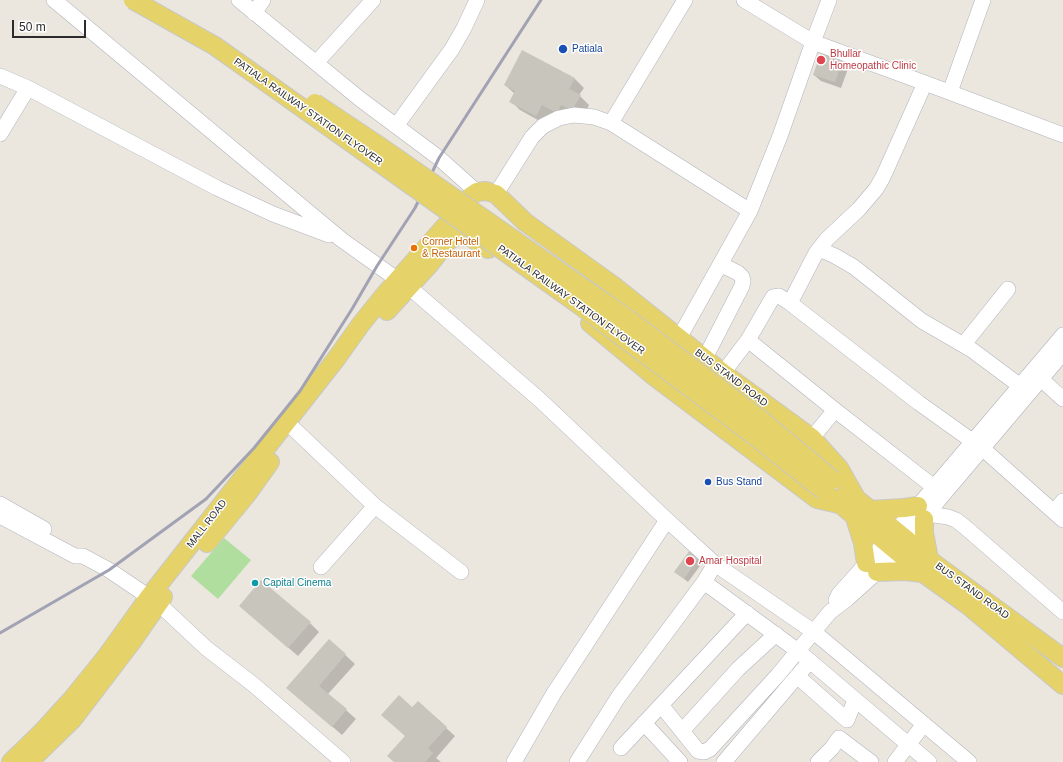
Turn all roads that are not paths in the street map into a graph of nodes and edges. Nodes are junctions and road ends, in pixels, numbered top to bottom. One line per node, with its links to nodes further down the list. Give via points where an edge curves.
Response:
1 (54, 0): 26 (street)
2 (133, 0): 48 (main road, PATIALA RAILWAY STATION FLYOVER, bridge, via 221,50 578,304 748,431)
3 (159, 0): 48 (main road, PATIALA RAILWAY STATION FLYOVER, bridge, via 226,40 628,319 760,418)
4 (238, 0): 12 (street)
5 (263, 0): 12 (street)
6 (373, 0): 14 (street)
7 (477, 0): 20 (street, via 452,49)
8 (685, 0): 19 (street)
9 (744, 0): 13 (street)
10 (829, 0): 13 (street)
11 (983, 0): 18 (street)
12 (254, 13): 14 (street)
13 (812, 42): 16 (street); 25 (street, via 780,136)
14 (316, 63): 20 (street)
15 (0, 76): 17 (street)
16 (925, 82): 18 (street); 27 (street, via 876,190)
17 (28, 88): 21 (street); 26 (street, via 216,188 273,214)
18 (950, 92): 22 (street)
19 (611, 123): 24 (street, via 594,117 574,116 559,118 543,126 532,137); 25 (street)
20 (396, 126): 23 (street, via 439,158)
21 (0, 134)
22 (1063, 135)
23 (477, 192): 24 (main road); 29 (main road, BUS STAND ROAD, via 462,207)
24 (496, 194): 34 (main road, BUS STAND ROAD, via 525,222 614,286)
25 (750, 211): 28 (street)
26 (342, 240): 29 (street)
27 (819, 249): 31 (street); 36 (street, via 854,267 922,321)
28 (720, 264): 34 (street); 38 (street, via 738,273 743,280)
29 (403, 284): 32 (main road, BUS STAND ROAD); 40 (main road, BUS STAND ROAD, via 429,265 448,241 455,237 469,236 590,322); 56 (street, via 539,399); 65 (main road, MALL ROAD, via 361,324)
30 (1008, 289): 36 (street)
31 (790, 303): 35 (street, via 775,296); 47 (street, via 919,403)
32 (393, 304): 45 (main road, MALL ROAD)
33 (1063, 336): 42 (street)
34 (679, 338): 38 (main road, BUS STAND ROAD); 40 (street)
35 (748, 340): 39 (street); 44 (street)
36 (964, 344): 42 (street)
37 (1063, 353): 41 (street)
38 (705, 358): 39 (main road, BUS STAND ROAD)
39 (724, 373): 46 (main road, BUS STAND ROAD)
40 (655, 377): 52 (main road, BUS STAND ROAD, via 817,499)
41 (1041, 379): 42 (street); 43 (street)
42 (1025, 389): 47 (street)
43 (1063, 399)
44 (835, 410): 46 (street); 49 (street)
45 (294, 429): 51 (street); 65 (main road, MALL ROAD, via 248,493)
46 (812, 438): 52 (main road, BUS STAND ROAD, via 839,468)
47 (978, 445): 49 (street); 53 (street); 54 (street)
48 (829, 486): 52 (main road, PATIALA RAILWAY STATION FLYOVER)
49 (934, 487): 54 (street)
50 (0, 504): 58 (street, via 79,549)
51 (375, 506): 61 (street); 63 (street)
52 (856, 507): 54 (main road, via 904,508); 57 (main road, BUS STAND ROAD); 62 (main road, via 863,543)
53 (1060, 511)
54 (923, 513): 57 (street); 60 (main road); 66 (street, via 956,520 965,526)
55 (0, 516): 58 (street, via 75,556)
56 (667, 520): 59 (street); 85 (street, via 554,692)
57 (896, 540): 60 (main road, BUS STAND ROAD); 62 (street)
58 (83, 556): 65 (street)
59 (716, 564): 64 (street); 68 (street)
60 (926, 566): 62 (main road, via 904,571); 71 (main road, BUS STAND ROAD); 74 (main road, BUS STAND ROAD)
61 (321, 567)
62 (872, 567): 68 (street, via 839,594 830,612)
63 (461, 572)
64 (704, 582): 67 (street); 86 (street, via 619,696)
65 (153, 600): 82 (main road, MALL ROAD, via 72,698); 83 (main road, MALL ROAD, via 150,618 73,719); 84 (street)
66 (1063, 612)
67 (747, 613): 69 (street); 76 (street)
68 (814, 632): 70 (street); 78 (street)
69 (776, 634): 70 (street); 79 (street, via 730,677)
70 (798, 651): 72 (street); 79 (street, via 710,749 704,752 698,750)
71 (1063, 658)
72 (810, 661): 73 (street); 75 (street)
73 (796, 676): 75 (street, via 847,720); 88 (street)
74 (1063, 685)
75 (856, 700): 80 (street)
76 (661, 705): 77 (street); 79 (street)
77 (644, 723): 81 (street); 87 (street)
78 (924, 724): 80 (street); 93 (street)
79 (682, 731)
80 (908, 744): 91 (street); 92 (street)
81 (620, 748)
82 (11, 762)
83 (29, 762)
84 (342, 762)
85 (514, 762)
86 (576, 762)
87 (680, 762)
88 (724, 762)
89 (818, 762): 90 (street, via 839,738)
90 (871, 762)
91 (895, 762)
92 (928, 762)
93 (969, 762)

